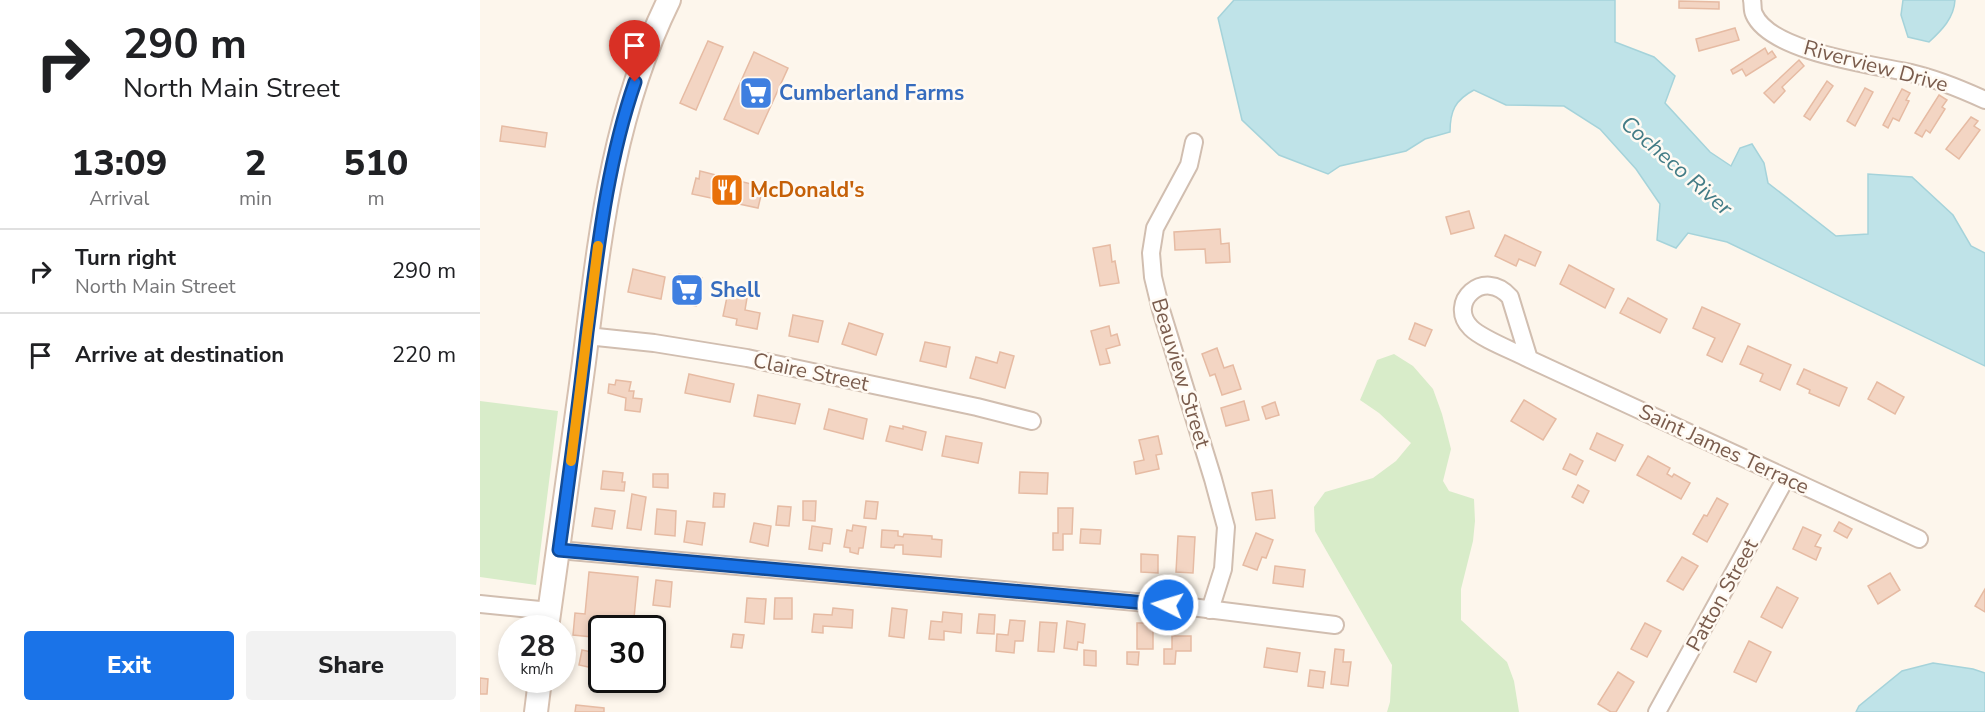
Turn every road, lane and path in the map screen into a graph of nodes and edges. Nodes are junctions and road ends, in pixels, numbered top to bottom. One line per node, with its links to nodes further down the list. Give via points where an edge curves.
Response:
1 (669, 0): 5 (main road, via 627,105 612,166)
2 (1752, 0): 3 (street, Riverview Drive, via 1754,14 1765,27 1808,50 1921,76)
3 (1985, 100)
4 (1194, 142): 12 (street, Beauview Street, via 1189,165 1155,228 1151,254 1161,310 1226,527 1223,568)
5 (587, 336): 7 (street, Claire Street, via 747,358); 10 (main road)
6 (1529, 359): 6 (street, Saint James Terrace, via 1468,326 1463,311 1473,290 1497,286 1510,297); 8 (street, Saint James Terrace)
7 (1032, 421)
8 (1786, 478): 9 (street, Saint James Terrace); 18 (street, Patton Street)
9 (1918, 540)
10 (559, 550): 12 (street); 14 (main road)
11 (480, 604): 13 (street)
12 (1210, 610): 15 (street)
13 (527, 615)
14 (549, 615)
15 (1335, 625)
16 (538, 693): 17 (main road)
17 (536, 712)
18 (1657, 712)

